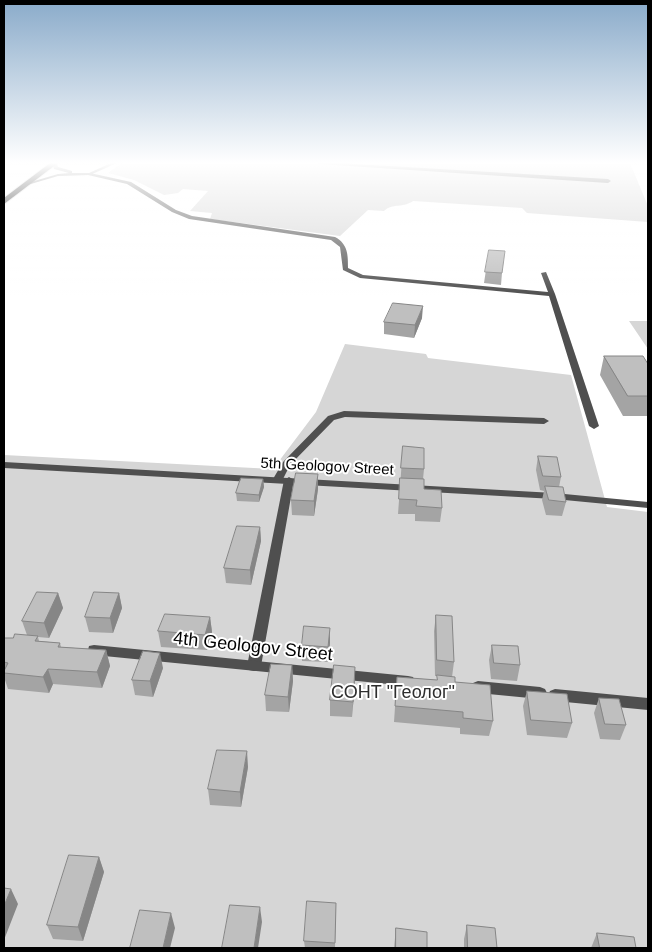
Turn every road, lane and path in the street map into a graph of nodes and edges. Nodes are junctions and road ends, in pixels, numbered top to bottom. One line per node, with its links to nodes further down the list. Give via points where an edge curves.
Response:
1 (168, 207): 3 (street, via 191,218 333,238 344,246 345,269 362,277)
2 (544, 273): 3 (street)
3 (552, 294): 5 (street)
4 (544, 421): 7 (street, via 337,415 286,464)
5 (594, 426)
6 (4, 465): 7 (street, 5th Geologov Street)
7 (284, 480): 8 (street, 5th Geologov Street, via 554,496); 10 (street)
8 (648, 505)
9 (81, 649): 10 (street, 4th Geologov Street)
10 (254, 666): 11 (street, 4th Geologov Street)
11 (422, 682)
12 (461, 686): 13 (street)
13 (648, 704)

